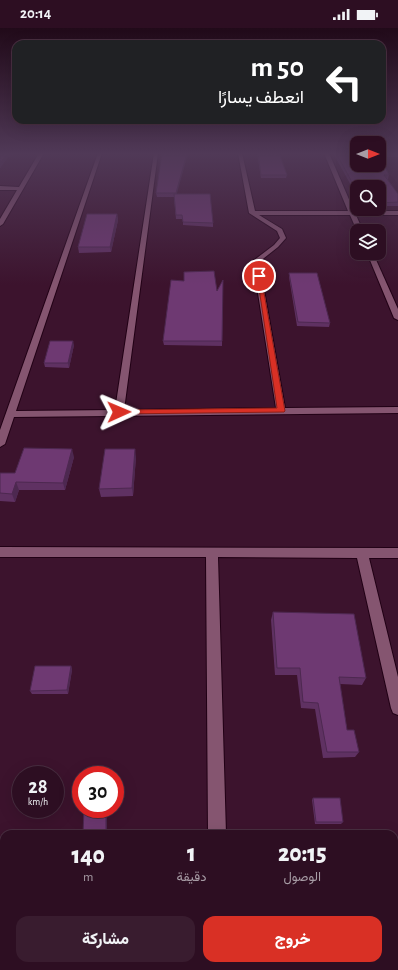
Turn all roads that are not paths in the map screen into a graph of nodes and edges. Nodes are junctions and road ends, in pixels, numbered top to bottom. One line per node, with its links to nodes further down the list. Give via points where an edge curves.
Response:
1 (16, 197): 11 (street)
2 (85, 197): 17 (street)
3 (150, 197): 16 (street)
4 (249, 197): 7 (street)
5 (345, 197): 6 (street)
6 (350, 208)
7 (252, 213): 8 (street); 15 (street, via 280,230 283,238 256,261)
8 (350, 213)
9 (386, 213): 10 (street)
10 (398, 213)
11 (0, 224)
12 (373, 260): 13 (street)
13 (398, 318)
14 (398, 410): 15 (street)
15 (281, 411): 16 (street)
16 (119, 412): 17 (street)
17 (10, 414): 18 (street)
18 (0, 444)
19 (0, 552): 20 (street)
20 (212, 552): 21 (street); 24 (street)
21 (362, 552): 22 (street); 23 (street)
22 (398, 552)
23 (398, 708)
24 (217, 830)

